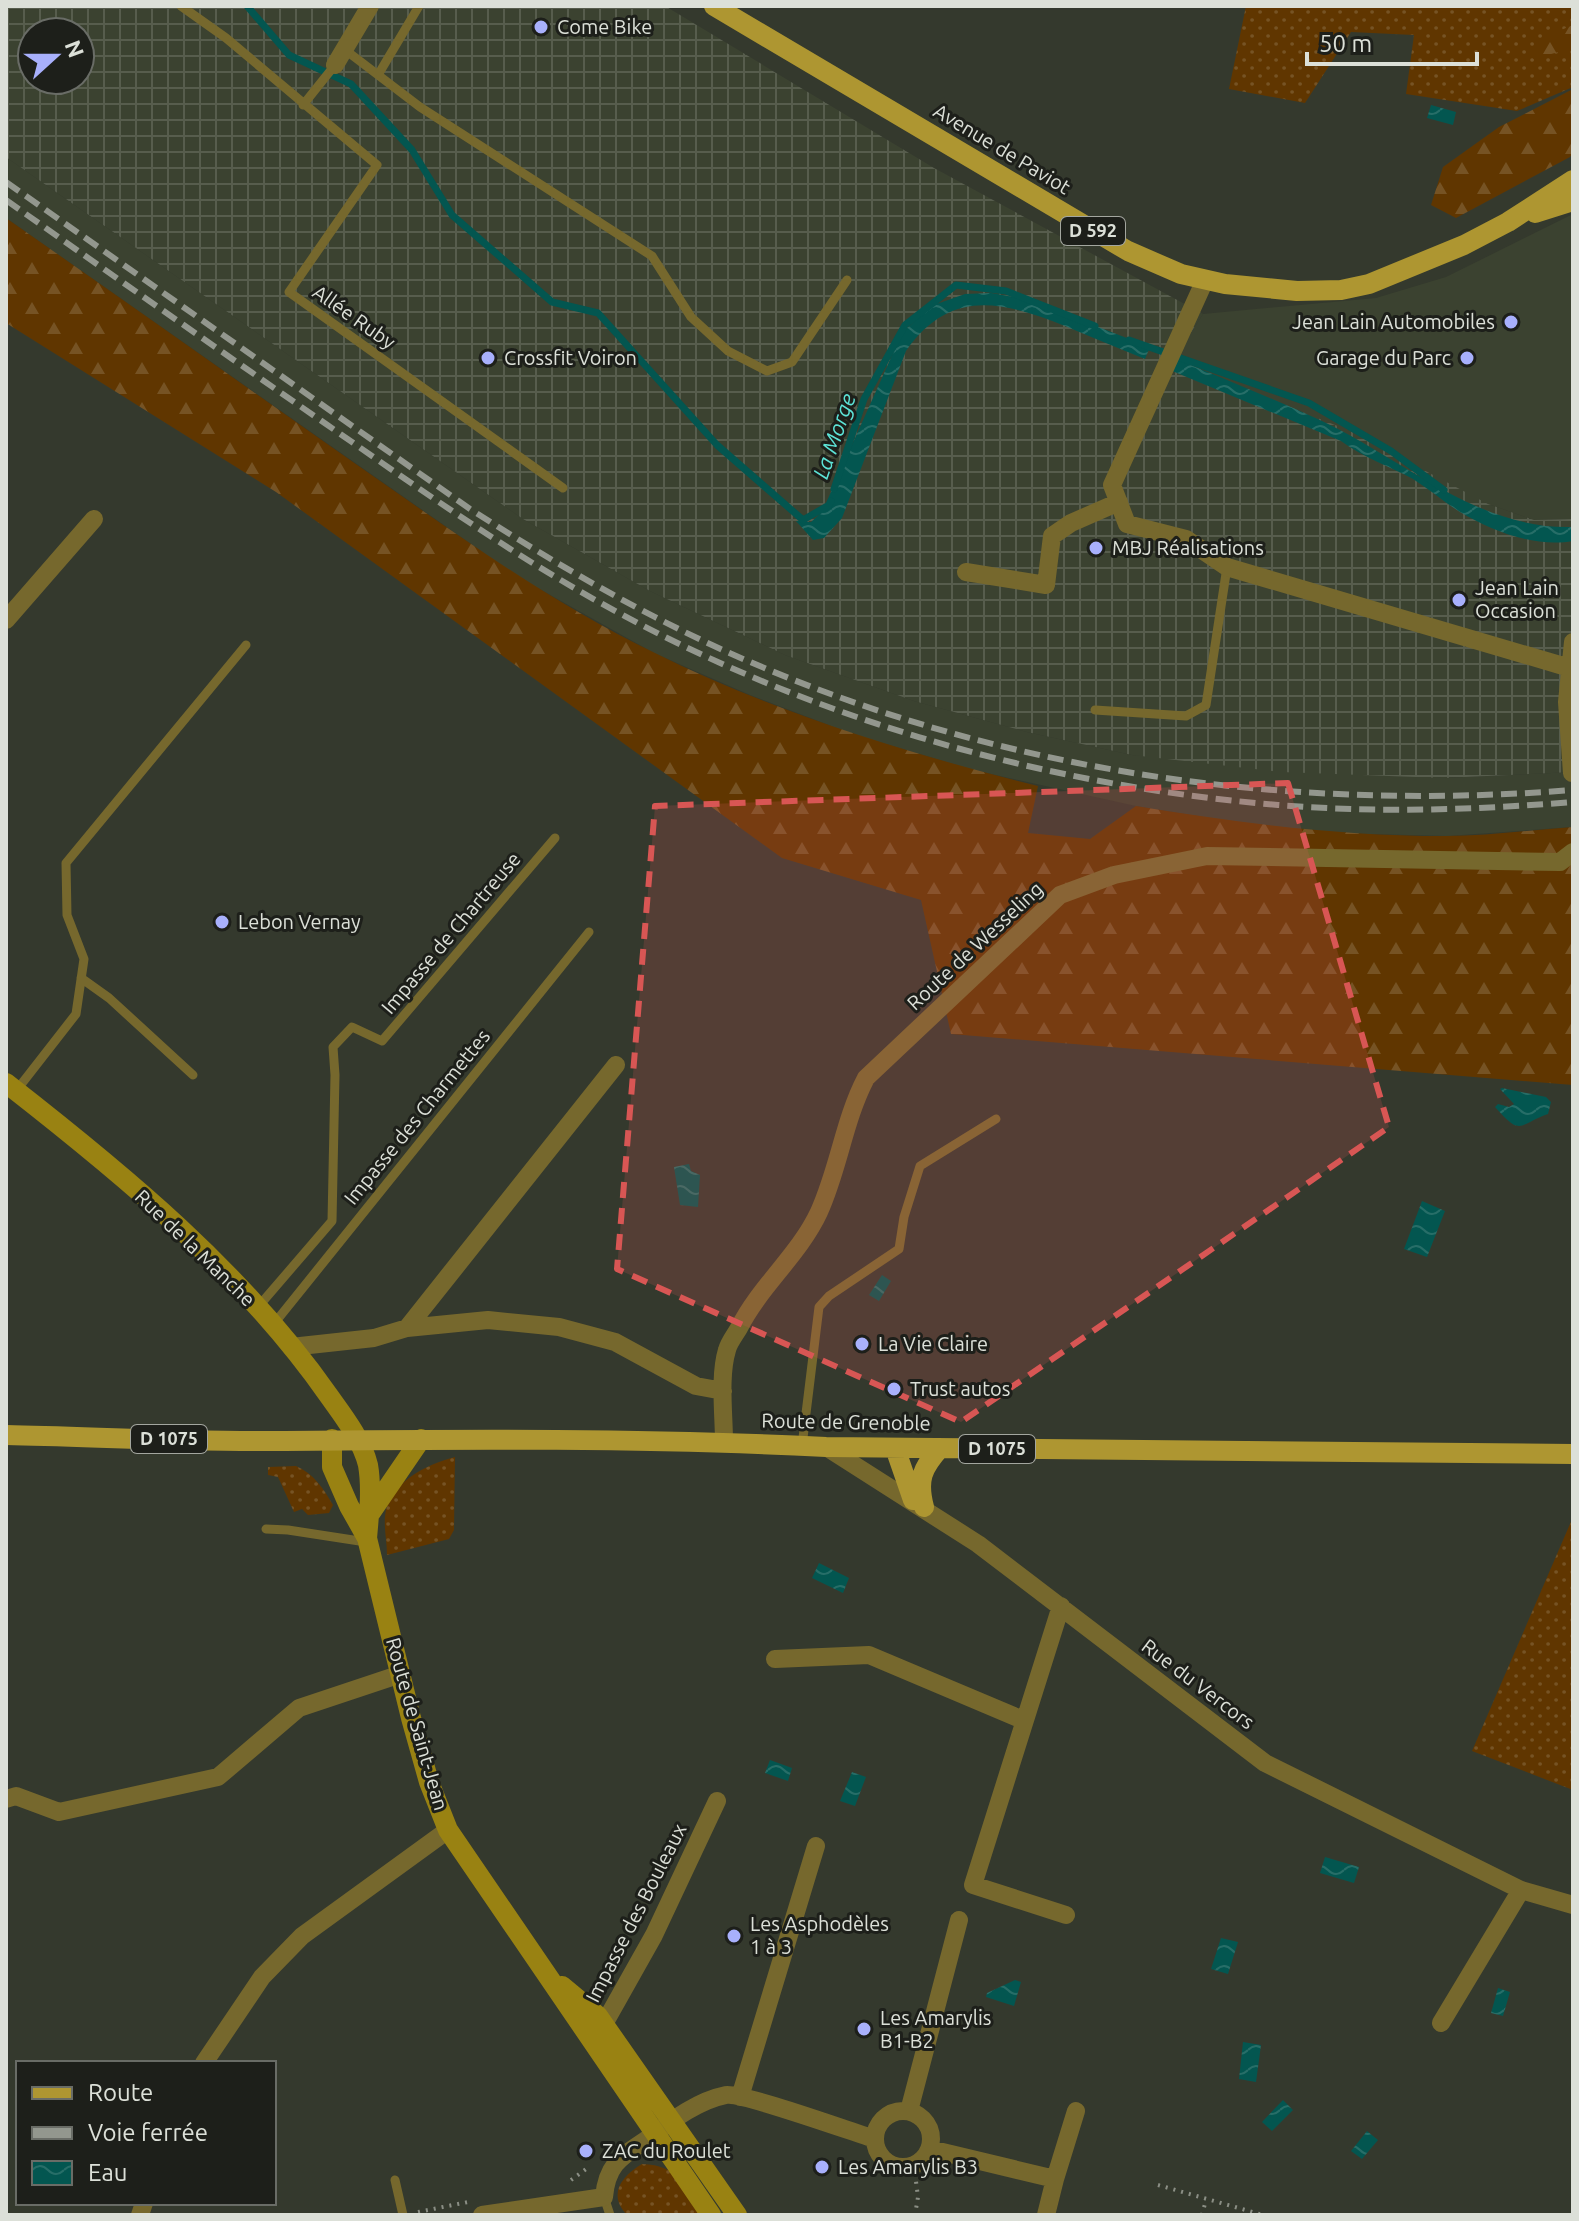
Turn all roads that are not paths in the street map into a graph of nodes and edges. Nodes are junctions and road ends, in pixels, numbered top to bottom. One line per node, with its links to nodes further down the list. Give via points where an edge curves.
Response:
1 (181, 6): 7 (lane, Allée Ruby)
2 (370, 6): 5 (street)
3 (419, 6): 6 (lane)
4 (714, 6): 12 (main road, Avenue de Paviot / D 592, via 1128,251)
5 (339, 57): 6 (lane); 7 (lane)
6 (378, 75): 11 (lane, via 652,256 691,317 728,351 767,371 792,362)
7 (303, 105): 13 (lane, Allée Ruby, via 377,165 289,292)
8 (1573, 180): 10 (main road, Avenue de Paviot / D 592)
9 (1573, 201): 10 (main road, Avenue de Paviot / D 592)
10 (1508, 222): 12 (main road, Avenue de Paviot / D 592, via 1369,284 1341,290 1297,291)
11 (847, 280)
12 (1205, 280): 14 (street, via 1112,485)
13 (563, 488)
14 (1119, 502): 16 (street, via 1127,524 1186,539); 17 (street, via 1052,536 1046,585)
15 (94, 519): 18 (street)
16 (1227, 567): 21 (street); 22 (lane, via 1206,705 1186,716)
17 (966, 572)
18 (6, 620)
19 (1573, 642): 21 (street)
20 (246, 645): 28 (lane, via 66,863 67,915 84,959)
21 (1570, 668): 23 (street)
22 (1095, 710)
23 (1571, 736): 24 (street)
24 (1572, 773)
25 (555, 838): 33 (lane, Impasse de Chartreuse, via 382,1041 352,1027 333,1047 332,1221)
26 (1573, 852): 37 (street, Route de Wesseling, via 1560,862 1207,856 1114,875 1060,895 866,1078 818,1213 750,1306 727,1350)
27 (589, 932): 34 (lane, Impasse des Charmettes)
28 (81, 978): 30 (lane); 31 (lane, via 76,1014)
29 (616, 1065): 35 (street)
30 (193, 1075)
31 (11, 1087): 33 (main road, Rue de la Manche, via 109,1165)
32 (996, 1119): 43 (lane, via 920,1166 899,1249 819,1307)
33 (258, 1307): 34 (main road, Rue de la Manche)
34 (273, 1325): 36 (main road, Rue de la Manche)
35 (407, 1328): 36 (street, via 374,1338); 37 (street, via 488,1320 559,1327 615,1342 696,1386)
36 (291, 1347): 40 (main road, Rue de la Manche)
37 (723, 1391): 42 (street, Route de Wesseling)
38 (6, 1435): 39 (main road, D 1075)
39 (332, 1439): 40 (main road, D 1075); 51 (main road, Route de Saint-Jean, via 332,1467)
40 (357, 1439): 41 (main road, Route de Grenoble / D 1075); 49 (main road, Route de Saint-Jean, via 368,1465)
41 (421, 1439): 42 (main road, Route de Grenoble / D 1075); 49 (main road, Route de Saint-Jean)
42 (724, 1442): 43 (main road, Route de Grenoble / D 1075)
43 (802, 1446): 44 (main road, Route de Grenoble / D 1075)
44 (826, 1447): 45 (main road, Route de Grenoble / D 1075); 48 (street, Rue du Vercors)
45 (895, 1448): 46 (main road, Route de Grenoble / D 1075); 48 (main road)
46 (940, 1448): 47 (main road, Route de Grenoble / D 1075); 48 (main road, via 920,1477)
47 (1573, 1454)
48 (918, 1504): 52 (street, Rue du Vercors)
49 (369, 1515): 51 (main road, Route de Saint-Jean)
50 (266, 1529): 51 (lane)
51 (367, 1541): 54 (main road, Route de Saint-Jean)
52 (1061, 1606): 55 (street); 60 (street, Rue du Vercors, via 1265,1763)
53 (775, 1659): 55 (street, via 869,1655)
54 (401, 1674): 56 (street, via 299,1708 218,1777 59,1812 16,1796); 58 (main road, Route de Saint-Jean, via 429,1782)
55 (1023, 1720): 62 (street, via 973,1885)
56 (6, 1799)
57 (717, 1801): 66 (street, Impasse des Bouleaux, via 654,1935)
58 (448, 1830): 64 (main road, Route de Saint-Jean); 68 (street, via 302,1936 262,1977)
59 (816, 1846): 69 (street)
60 (1521, 1890): 61 (street, Rue du Vercors); 65 (street)
61 (1573, 1905)
62 (1066, 1915)
63 (959, 1920): 70 (street)
64 (549, 1976): 66 (main road, Route de Saint-Jean); 67 (main road, Route de Saint-Jean)
65 (1441, 2023)
66 (604, 2024): 67 (street, Impasse des Bouleaux); 72 (main road, Route de Saint-Jean)
67 (581, 2028): 73 (main road, Route de Saint-Jean)
68 (205, 2061)
69 (740, 2097): 72 (street, via 730,2094 700,2103); 74 (street)
70 (909, 2111): 74 (street, via 885,2117); 75 (street, via 928,2125)
71 (1076, 2111): 76 (street)
72 (673, 2122): 73 (street); 83 (main road, Route de Saint-Jean)
73 (655, 2133): 78 (street, via 621,2158 606,2177); 82 (main road, Route de Saint-Jean)
74 (875, 2139): 75 (street, via 877,2150 892,2165 914,2166)
75 (930, 2149): 76 (street)
76 (1055, 2179): 84 (street)
77 (395, 2180): 79 (lane)
78 (604, 2197): 80 (street); 81 (lane)
79 (403, 2215)
80 (482, 2215)
81 (610, 2215)
82 (711, 2215)
83 (737, 2215)
84 (1046, 2215)

